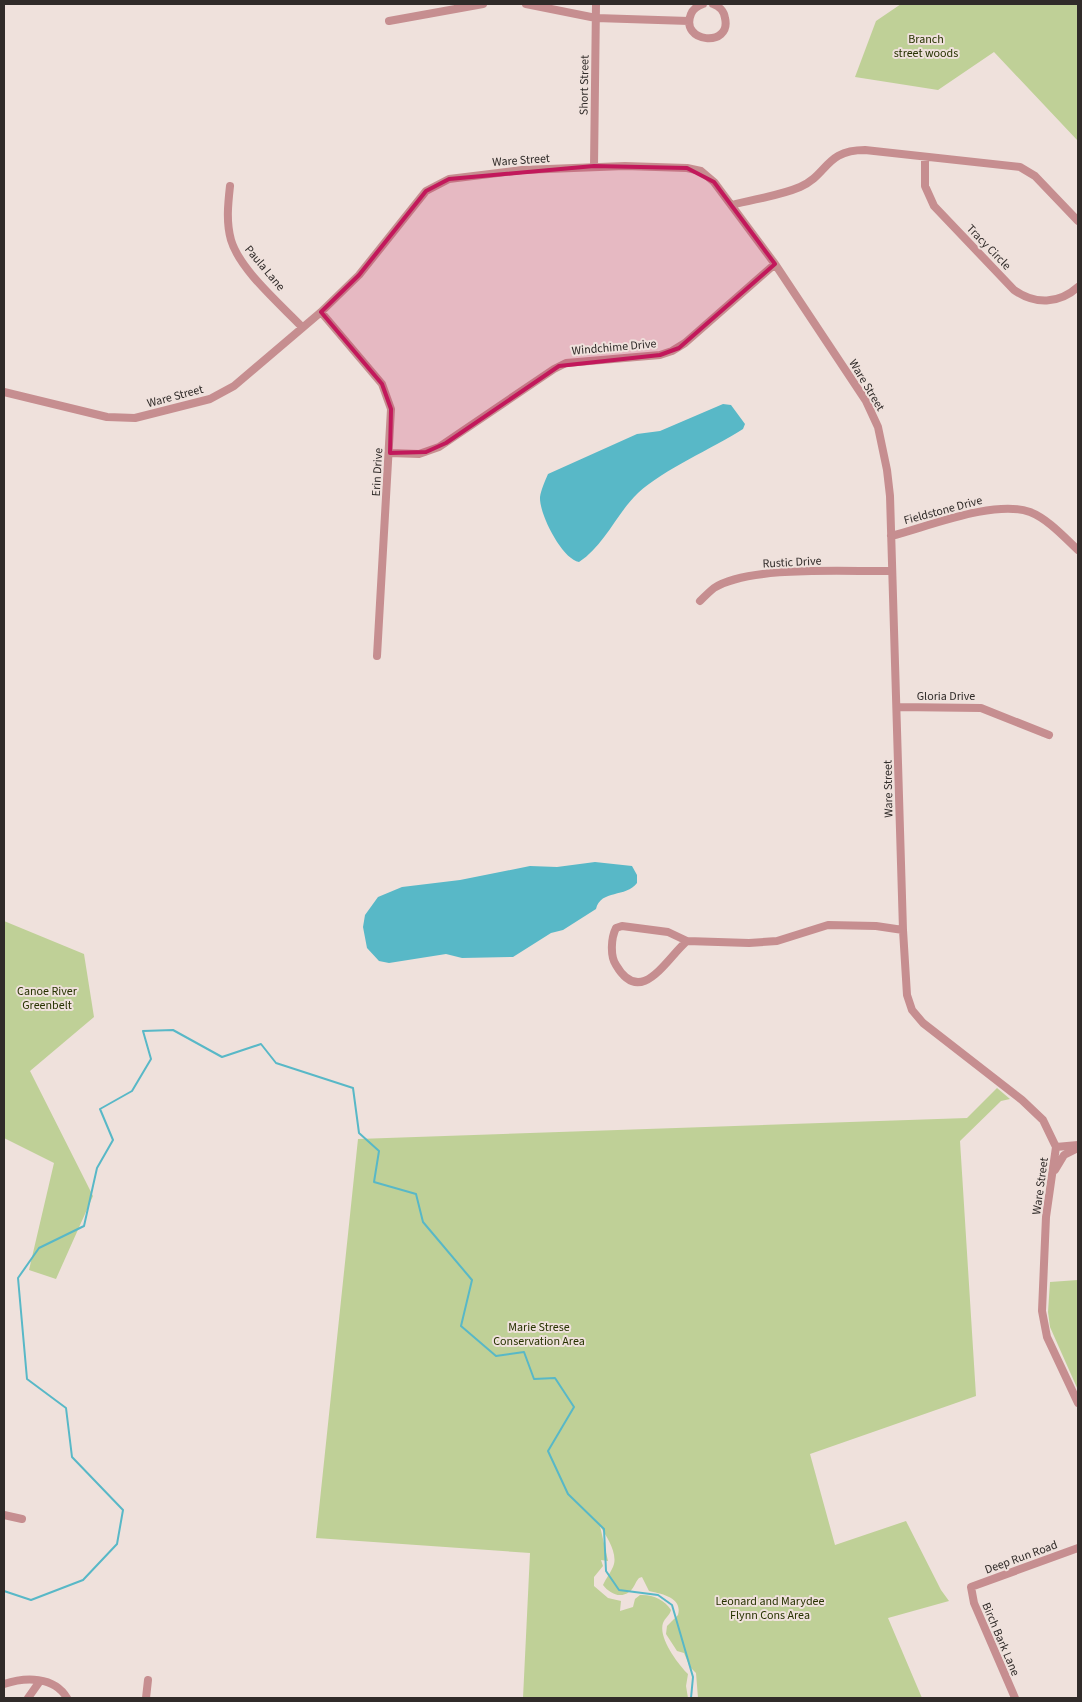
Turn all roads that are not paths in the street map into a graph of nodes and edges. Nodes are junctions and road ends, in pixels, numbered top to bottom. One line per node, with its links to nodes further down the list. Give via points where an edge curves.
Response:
1 (483, 4): 7 (street)
2 (526, 4): 6 (street)
3 (596, 4): 6 (street, Short Street)
4 (703, 4): 8 (street, via 694,9)
5 (713, 4): 8 (street, via 725,15 725,27 718,36 702,39 693,32)
6 (596, 18): 8 (street); 10 (street, Short Street)
7 (389, 21)
8 (689, 21)
9 (925, 157): 12 (street, via 850,151 832,159 800,187); 13 (street, via 1026,170); 15 (street, Tracy Circle, via 925,186 934,206 1014,290 1031,299 1044,301 1063,298)
10 (594, 166): 12 (street, Ware Street, via 666,166 701,171); 16 (street, Ware Street, via 481,174 437,184 426,191 359,275)
11 (230, 186): 17 (street, Paula Lane, via 228,218 235,251)
12 (732, 205): 14 (street, Ware Street)
13 (1078, 221)
14 (775, 264): 19 (street, Windchime Drive, via 672,351 660,355 566,363 439,447 419,454); 20 (street, Ware Street, via 866,401 878,427 887,470)
15 (1078, 287)
16 (322, 312): 17 (street, Ware Street); 19 (street, Erin Drive, via 386,392 391,409)
17 (302, 326): 18 (street, Ware Street, via 234,386 210,399 159,413 135,418 107,417)
18 (4, 392)
19 (390, 453): 24 (street, Erin Drive)
20 (891, 536): 21 (street, Fieldstone Drive, via 984,509 1019,510 1043,519); 22 (street, Ware Street)
21 (1078, 550)
22 (892, 570): 23 (street, Rustic Drive, via 744,577 714,588); 25 (street, Ware Street)
23 (700, 602)
24 (377, 656)
25 (897, 707): 26 (street, Gloria Drive, via 981,708); 27 (street, Ware Street)
26 (1049, 735)
27 (903, 930): 28 (street, via 828,925 777,941); 30 (street, Ware Street, via 907,995 912,1010 923,1023 1022,1100 1043,1120)
28 (688, 940): 28 (street, via 668,932 622,926 613,933 613,960 625,978 638,984 648,980)
29 (1078, 1146): 30 (street); 31 (street, via 1064,1155)
30 (1056, 1147): 31 (street, Ware Street)
31 (1053, 1172): 32 (street, Ware Street, via 1046,1217 1042,1312 1048,1337)
32 (1078, 1403)
33 (4, 1515): 34 (street)
34 (22, 1519)
35 (1078, 1548): 36 (street, Deep Run Road)
36 (971, 1588): 43 (street, Birch Bark Lane, via 974,1603)
37 (148, 1680): 42 (street)
38 (40, 1681): 39 (street, via 21,1678); 40 (street); 41 (street, via 55,1685)
39 (4, 1684)
40 (28, 1698)
41 (67, 1698)
42 (146, 1698)
43 (1014, 1698)

